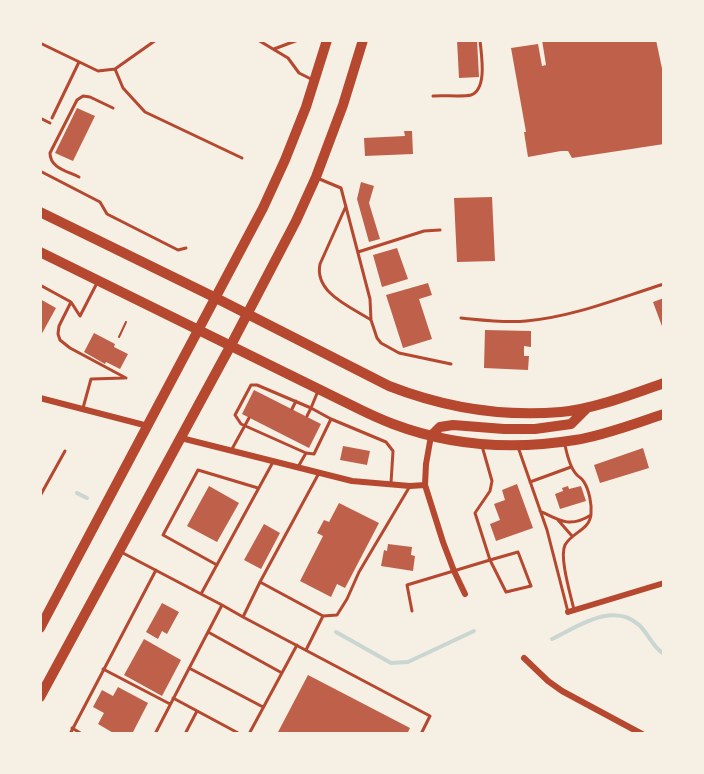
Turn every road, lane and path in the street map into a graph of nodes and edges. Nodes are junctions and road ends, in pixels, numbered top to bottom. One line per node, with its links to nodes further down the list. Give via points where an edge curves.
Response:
1 (156, 40): 10 (lane)
2 (258, 40): 8 (lane)
3 (298, 40): 8 (lane)
4 (327, 40): 11 (main road)
5 (363, 40): 20 (main road)
6 (480, 40): 12 (lane, via 482,76 478,89 471,95)
7 (40, 44): 9 (lane)
8 (274, 49): 11 (lane, via 288,58 298,73)
9 (79, 62): 10 (lane, via 98,71); 15 (lane)
10 (115, 69): 17 (lane, via 123,88 146,112)
11 (315, 81): 30 (main road, via 285,160)
12 (433, 96)
13 (113, 108): 19 (lane, via 90,97 77,100 50,153 54,165)
14 (40, 118): 16 (lane)
15 (52, 118)
16 (50, 123)
17 (242, 158)
18 (40, 171): 24 (lane, via 100,202 107,214 177,250)
19 (79, 177)
20 (316, 177): 21 (lane, via 341,188); 32 (main road)
21 (346, 206): 26 (lane); 34 (lane, via 320,264 321,281 330,294)
22 (40, 212): 30 (main road)
23 (440, 230): 26 (lane, via 424,231)
24 (186, 248)
25 (40, 252): 27 (main road)
26 (358, 252): 34 (lane)
27 (98, 280): 31 (lane, via 80,316); 36 (main road)
28 (663, 284): 33 (lane, via 577,312 541,319)
29 (40, 285): 31 (lane)
30 (216, 298): 32 (main road); 36 (main road)
31 (71, 302): 46 (lane, via 59,326 60,340 126,378 91,379)
32 (247, 314): 38 (main road); 48 (main road, via 415,396 478,410 563,412)
33 (461, 318)
34 (371, 320): 39 (lane, via 381,343 399,353)
35 (126, 322): 37 (path)
36 (199, 331): 38 (main road); 55 (main road)
37 (119, 337)
38 (231, 345): 42 (main road); 58 (main road)
39 (451, 364)
40 (663, 383): 48 (main road)
41 (265, 388): 43 (lane); 45 (lane); 54 (lane, via 251,385 236,415)
42 (319, 389): 47 (lane); 57 (main road, via 393,424)
43 (263, 394)
44 (40, 398): 46 (street)
45 (296, 401): 47 (lane); 49 (lane)
46 (83, 408): 55 (street)
47 (311, 408): 51 (lane); 53 (lane)
48 (587, 408): 57 (main road, via 571,424 535,429 453,425 440,427)
49 (292, 409)
50 (663, 414): 61 (main road)
51 (307, 416)
52 (249, 418): 54 (lane)
53 (331, 419): 67 (lane, via 314,454); 73 (lane, via 386,442 393,451)
54 (245, 425): 59 (lane); 66 (lane)
55 (148, 426): 96 (main road)
56 (280, 434): 59 (lane)
57 (431, 436): 62 (main road); 74 (street)
58 (181, 438): 66 (street); 82 (main road)
59 (277, 440): 64 (lane)
60 (295, 441): 64 (lane)
61 (565, 441): 63 (main road); 69 (lane)
62 (481, 444): 63 (main road); 83 (lane, via 492,481 475,513)
63 (518, 446): 72 (lane)
64 (293, 447): 67 (lane)
65 (65, 451): 77 (lane)
66 (231, 451): 68 (street)
67 (306, 453): 70 (lane)
68 (273, 462): 70 (street); 76 (lane)
69 (572, 467): 72 (lane); 79 (lane, via 583,480)
70 (298, 468): 71 (street)
71 (320, 473): 73 (street, via 352,481); 87 (lane)
72 (530, 482): 78 (lane)
73 (391, 484): 75 (street)
74 (425, 485): 75 (street); 86 (street)
75 (410, 486): 94 (lane, via 337,615)
76 (258, 488): 84 (lane); 84 (lane, via 198,470 163,535)
77 (40, 496)
78 (540, 511): 80 (lane); 93 (lane)
79 (591, 515): 80 (lane, via 573,523); 81 (lane, via 587,525)
80 (558, 520): 81 (lane)
81 (572, 536): 93 (lane, via 564,547 563,558)
82 (120, 551): 85 (lane); 104 (main road)
83 (490, 560): 83 (lane, via 518,552 531,586 506,592); 86 (lane)
84 (217, 565): 89 (lane)
85 (156, 570): 89 (lane); 102 (lane)
86 (453, 571): 90 (street); 92 (lane, via 407,585)
87 (260, 582): 94 (lane); 95 (lane)
88 (663, 583): 93 (street)
89 (201, 594): 91 (lane)
90 (465, 594)
91 (222, 605): 95 (lane); 97 (lane)
92 (412, 611)
93 (571, 611)
94 (323, 616): 99 (lane)
95 (243, 617): 98 (lane)
96 (40, 628)
97 (208, 632): 101 (lane); 103 (lane)
98 (297, 645): 99 (lane); 103 (lane)
99 (306, 650): 116 (lane, via 430,716)
100 (524, 658): 117 (street, via 561,691)
101 (189, 668): 105 (lane); 107 (lane)
102 (104, 669): 106 (lane); 109 (lane)
103 (282, 673): 107 (lane)
104 (40, 697)
105 (173, 698): 106 (lane); 108 (lane)
106 (170, 704): 112 (lane)
107 (263, 707): 115 (lane)
108 (197, 711): 113 (lane); 114 (lane)
109 (72, 728): 110 (lane); 111 (lane)
110 (70, 734)
111 (82, 734)
112 (155, 734)
113 (185, 734)
114 (240, 734)
115 (249, 734)
116 (421, 734)
117 (642, 734)

